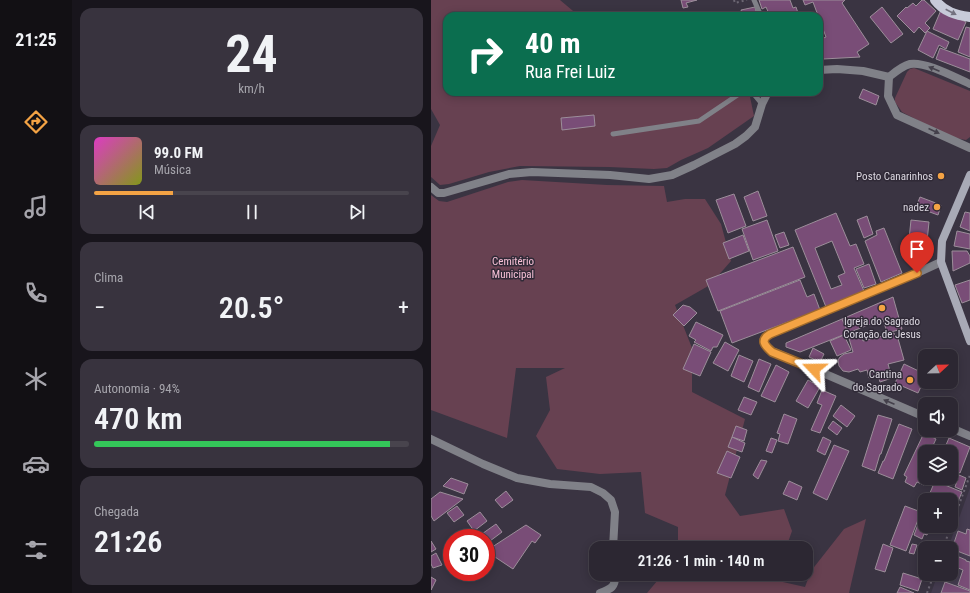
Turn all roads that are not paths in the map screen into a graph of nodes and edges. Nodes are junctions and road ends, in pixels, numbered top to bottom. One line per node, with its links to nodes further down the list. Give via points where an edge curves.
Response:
1 (754, 0): 3 (lane)
2 (935, 0): 4 (main road, one-way to 4, via 939,6 955,15)
3 (759, 12)
4 (970, 17)
5 (823, 70): 6 (street, via 863,71)
6 (889, 77): 7 (street, one-way to 6, via 926,65 911,64 900,68); 13 (street, one-way to 13, via 888,96 897,115)
7 (970, 84)
8 (736, 96): 12 (lane, via 699,121)
9 (755, 96): 11 (lane)
10 (765, 96): 11 (street)
11 (762, 104): 15 (street, via 755,127 735,144 672,175 649,179 532,172 509,174 444,193 438,193)
12 (613, 134)
13 (970, 148)
14 (970, 175): 16 (main road, via 942,241)
15 (431, 187)
16 (941, 262): 17 (main road); 18 (street, one-way to 16, via 772,352 764,340 770,334)
17 (970, 341)
18 (918, 414)
19 (958, 431): 20 (street)
20 (970, 436)
21 (431, 439): 22 (street, via 517,478 591,487 603,492 611,500 615,512)
22 (613, 541)
23 (615, 581): 24 (street, via 613,586)
24 (600, 593)

